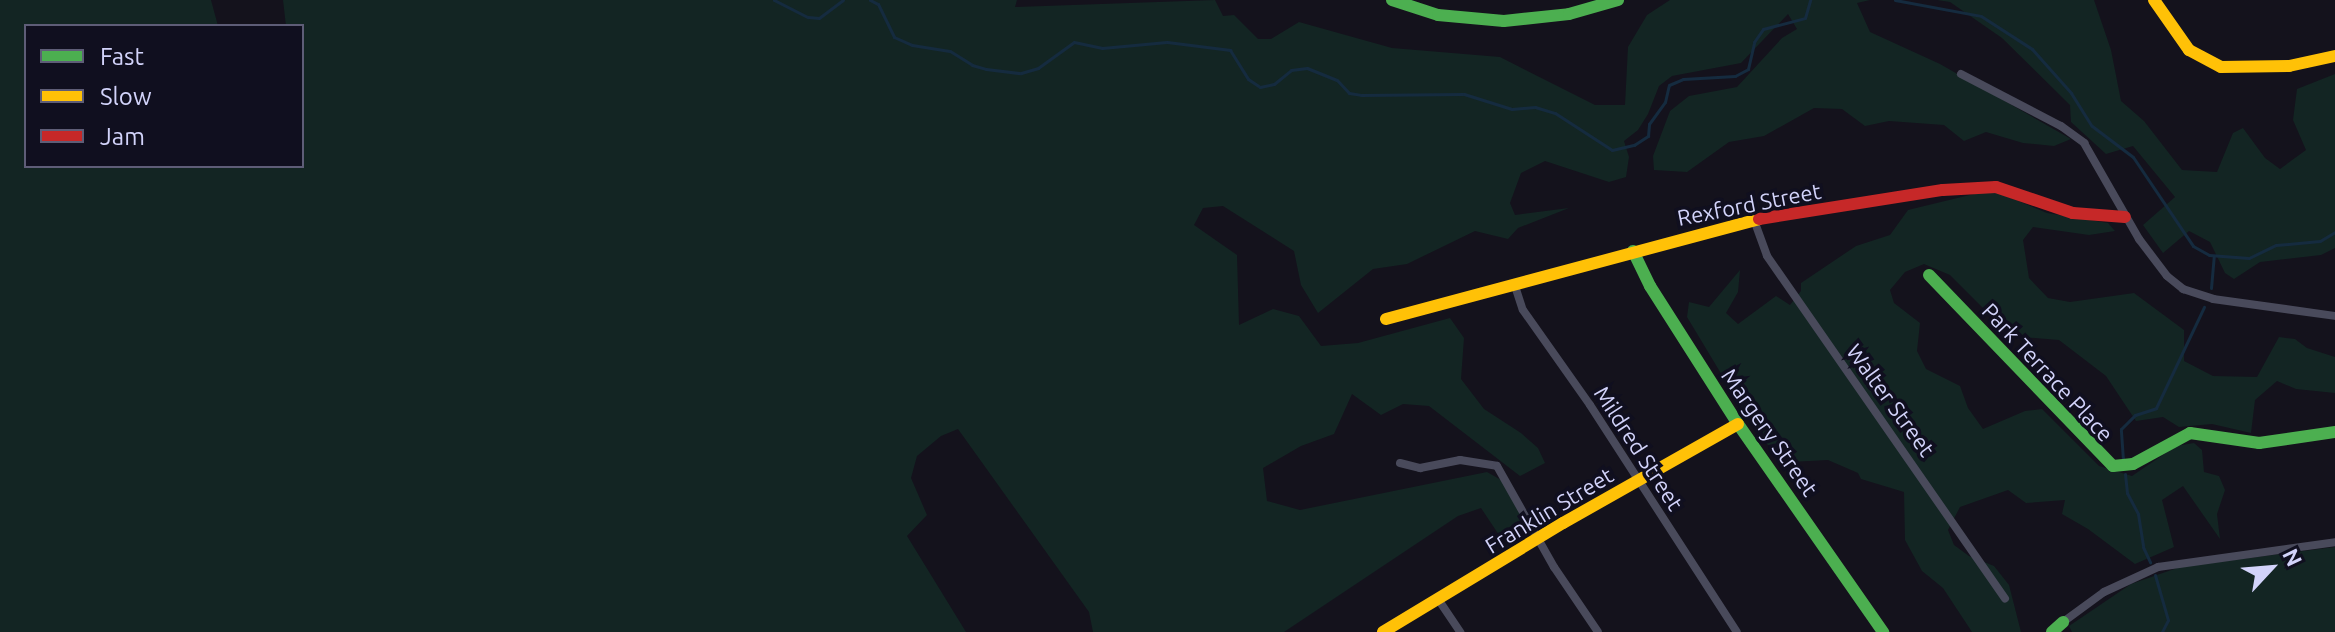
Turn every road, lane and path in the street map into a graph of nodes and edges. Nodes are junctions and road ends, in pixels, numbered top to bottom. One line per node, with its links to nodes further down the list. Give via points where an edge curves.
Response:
1 (1392, 0): 2 (street, via 1438,15 1504,21 1569,14)
2 (1618, 0)
3 (2154, 0): 4 (street, via 2189,50 2221,67 2289,66)
4 (2335, 56)
5 (1961, 74): 6 (street, via 2074,133 2091,151)
6 (2125, 217): 7 (street, Rexford Street, via 2073,213 2004,189 1971,186); 11 (street, via 2167,276 2191,293)
7 (1754, 220): 8 (street, Rexford Street); 19 (street, Walter Street, via 1767,256)
8 (1633, 251): 10 (street, Rexford Street); 13 (street, Margery Street)
9 (1929, 275): 14 (street, Park Terrace Place, via 2113,466 2133,464 2190,433 2259,443)
10 (1514, 283): 12 (street, Rexford Street); 16 (street, Mildred Street, via 1523,310)
11 (2335, 316)
12 (1386, 319)
13 (1738, 424): 16 (street, Franklin Street); 26 (street, Margery Street)
14 (2335, 432)
15 (1400, 463): 17 (street, via 1433,468 1460,460 1497,466)
16 (1639, 480): 17 (street, Franklin Street); 25 (street, Mildred Street)
17 (1540, 540): 20 (street, Franklin Street); 24 (street)
18 (2335, 542): 21 (street, via 2158,567 2104,592)
19 (2005, 598)
20 (1438, 599): 22 (street, Franklin Street); 23 (street)
21 (2063, 622): 27 (street)
22 (1383, 632)
23 (1460, 632)
24 (1598, 632)
25 (1736, 632)
26 (1883, 632)
27 (2052, 632)

